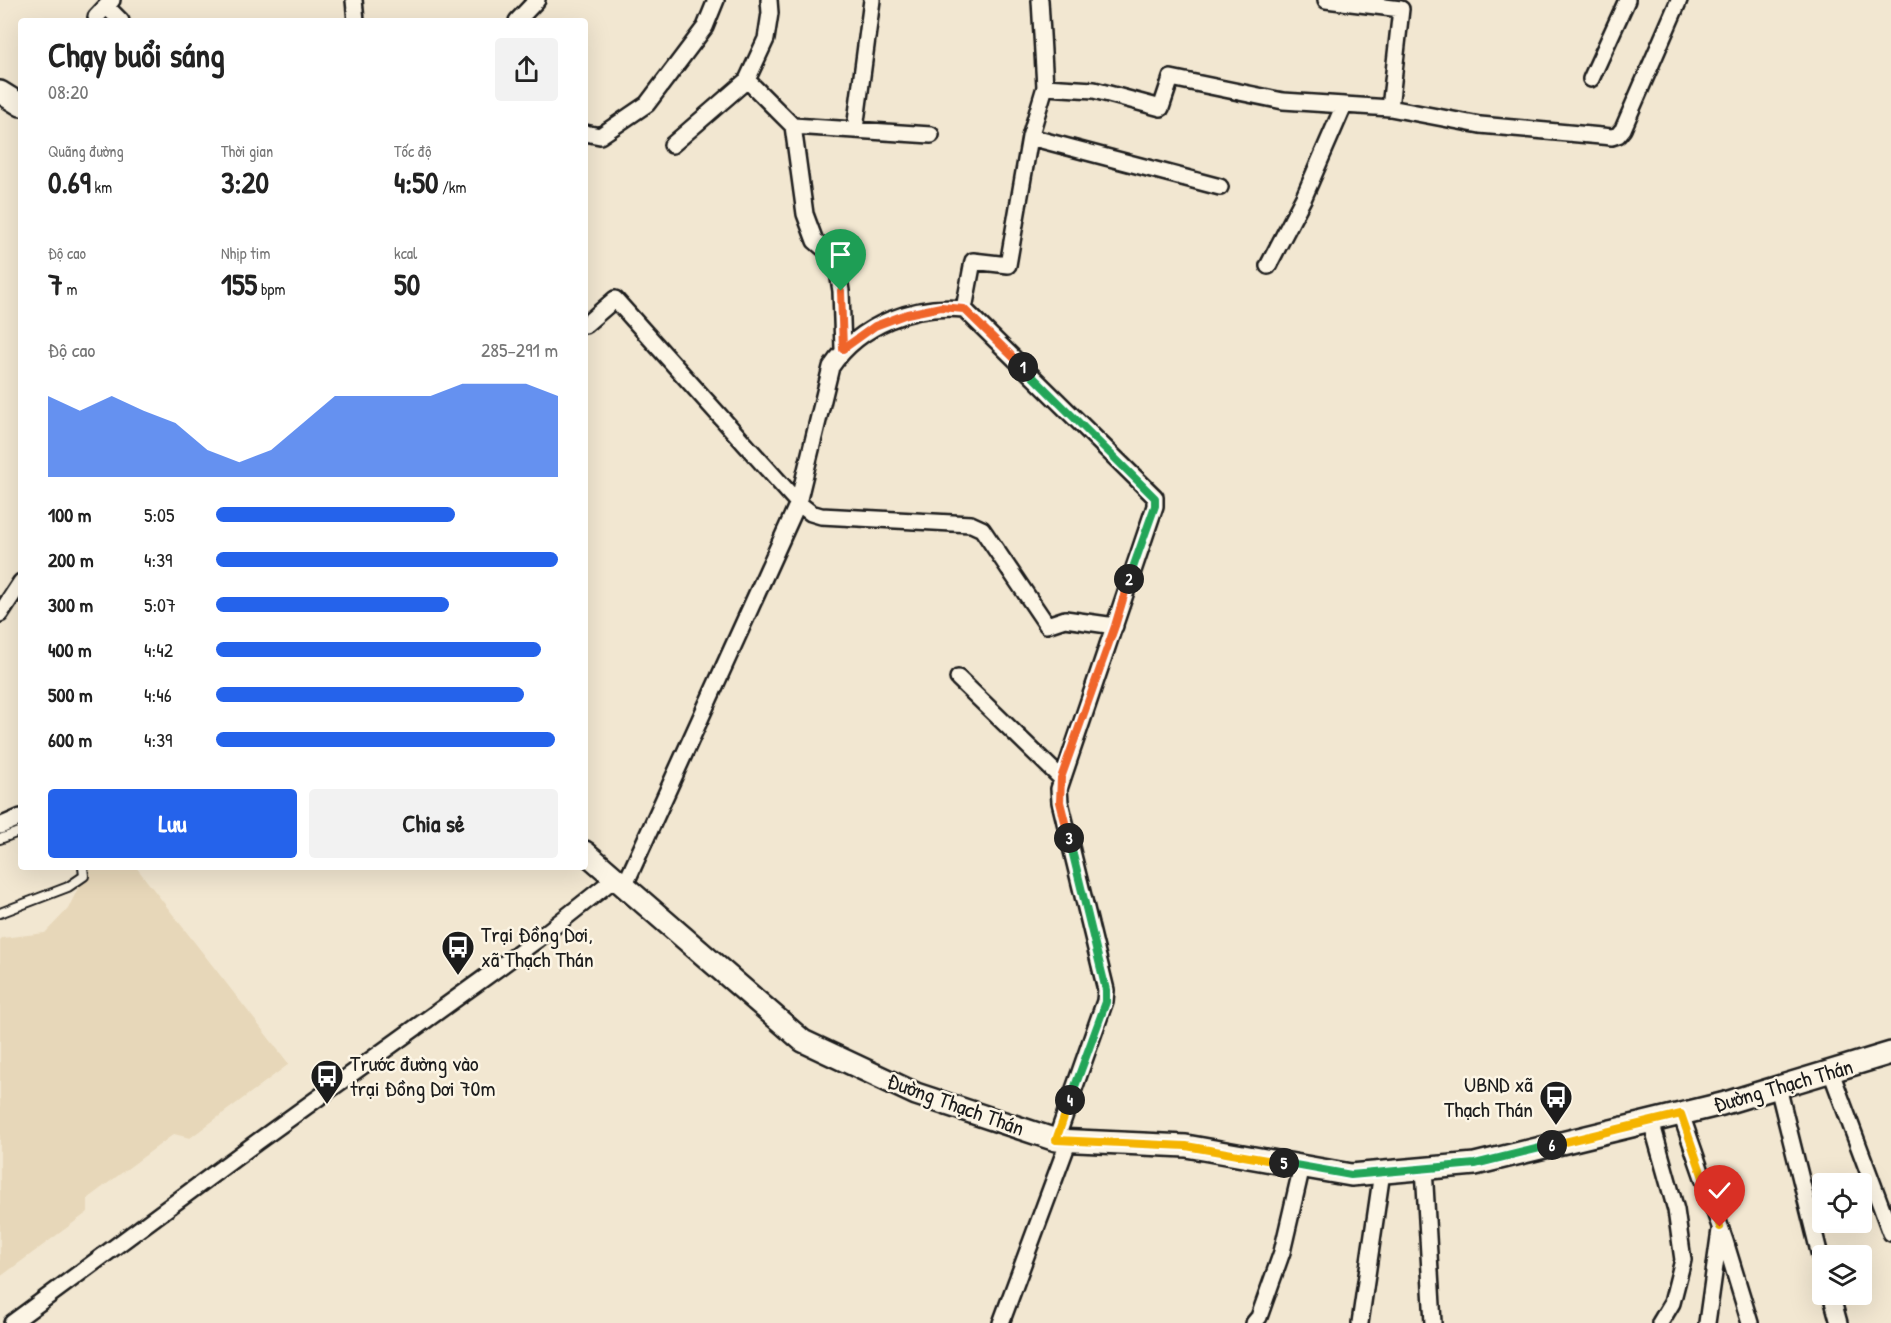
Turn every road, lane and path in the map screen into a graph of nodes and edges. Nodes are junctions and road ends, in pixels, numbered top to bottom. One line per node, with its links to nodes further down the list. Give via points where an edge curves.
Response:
1 (354, 0): 12 (street)
2 (537, 0): 13 (street)
3 (716, 0): 23 (street, via 705,27 647,104 600,136)
4 (769, 0): 15 (street, via 766,39)
5 (872, 0): 22 (street)
6 (1040, 0): 16 (street)
7 (1326, 0): 20 (street, via 1401,9)
8 (1627, 0): 14 (street)
9 (1679, 0): 20 (street, via 1618,135 1480,125)
10 (105, 7): 11 (street)
11 (118, 18)
12 (356, 18)
13 (520, 18)
14 (1591, 79)
15 (747, 80): 21 (street); 26 (street)
16 (1045, 87): 19 (street, via 1094,90 1161,108 1171,78 1283,100); 25 (street)
17 (0, 92): 18 (street)
18 (18, 103)
19 (1344, 105): 20 (street); 28 (street, via 1304,197)
20 (1390, 108)
21 (793, 126): 22 (street); 31 (street, via 805,214 815,241 836,259)
22 (855, 129): 24 (street)
23 (588, 134)
24 (931, 135)
25 (1030, 137): 27 (street); 29 (street, via 1008,265 973,261)
26 (672, 145)
27 (1220, 187)
28 (1268, 266)
29 (964, 309): 31 (street, via 941,307 907,314 875,326); 35 (street, via 1155,498)
30 (588, 322): 32 (street, via 615,299)
31 (843, 349): 32 (street, via 831,367)
32 (798, 503): 35 (street, via 821,516 971,524 982,529 1047,625 1065,619); 44 (street)
33 (18, 587): 34 (street)
34 (0, 614)
35 (1115, 626): 37 (street)
36 (958, 678): 37 (street)
37 (1061, 778): 51 (street, via 1060,802 1106,990 1106,1002)
38 (18, 818): 39 (street)
39 (0, 826)
40 (18, 832): 41 (lane)
41 (0, 839)
42 (588, 855): 44 (street, Đường Thạch Thán)
43 (83, 870): 45 (lane, via 84,876 68,887)
44 (619, 883): 51 (street, Đường Thạch Thán, via 803,1041 916,1094); 59 (street, via 256,1142)
45 (0, 913)
46 (1891, 1053): 47 (street, Đường Thạch Thán)
47 (1831, 1072): 48 (street, Đường Thạch Thán); 56 (street)
48 (1778, 1087): 49 (street, Đường Thạch Thán); 57 (street)
49 (1681, 1114): 50 (street, Đường Thạch Thán); 55 (street)
50 (1651, 1121): 53 (street, Đường Thạch Thán, via 1475,1164); 64 (street, via 1676,1210 1683,1260 1672,1303)
51 (1063, 1140): 52 (street, Đường Thạch Thán, via 1186,1146); 60 (street)
52 (1302, 1166): 54 (street, Đường Thạch Thán, via 1351,1175); 61 (street, via 1282,1252)
53 (1424, 1168): 54 (street, Đường Thạch Thán); 63 (street)
54 (1382, 1172): 62 (street)
55 (1720, 1227): 65 (street); 66 (street)
56 (1891, 1233)
57 (1817, 1245)
58 (1834, 1305): 67 (street)
59 (12, 1323)
60 (1001, 1323)
61 (1254, 1323)
62 (1360, 1323)
63 (1433, 1323)
64 (1660, 1323)
65 (1707, 1323)
66 (1750, 1323)
67 (1839, 1323)

